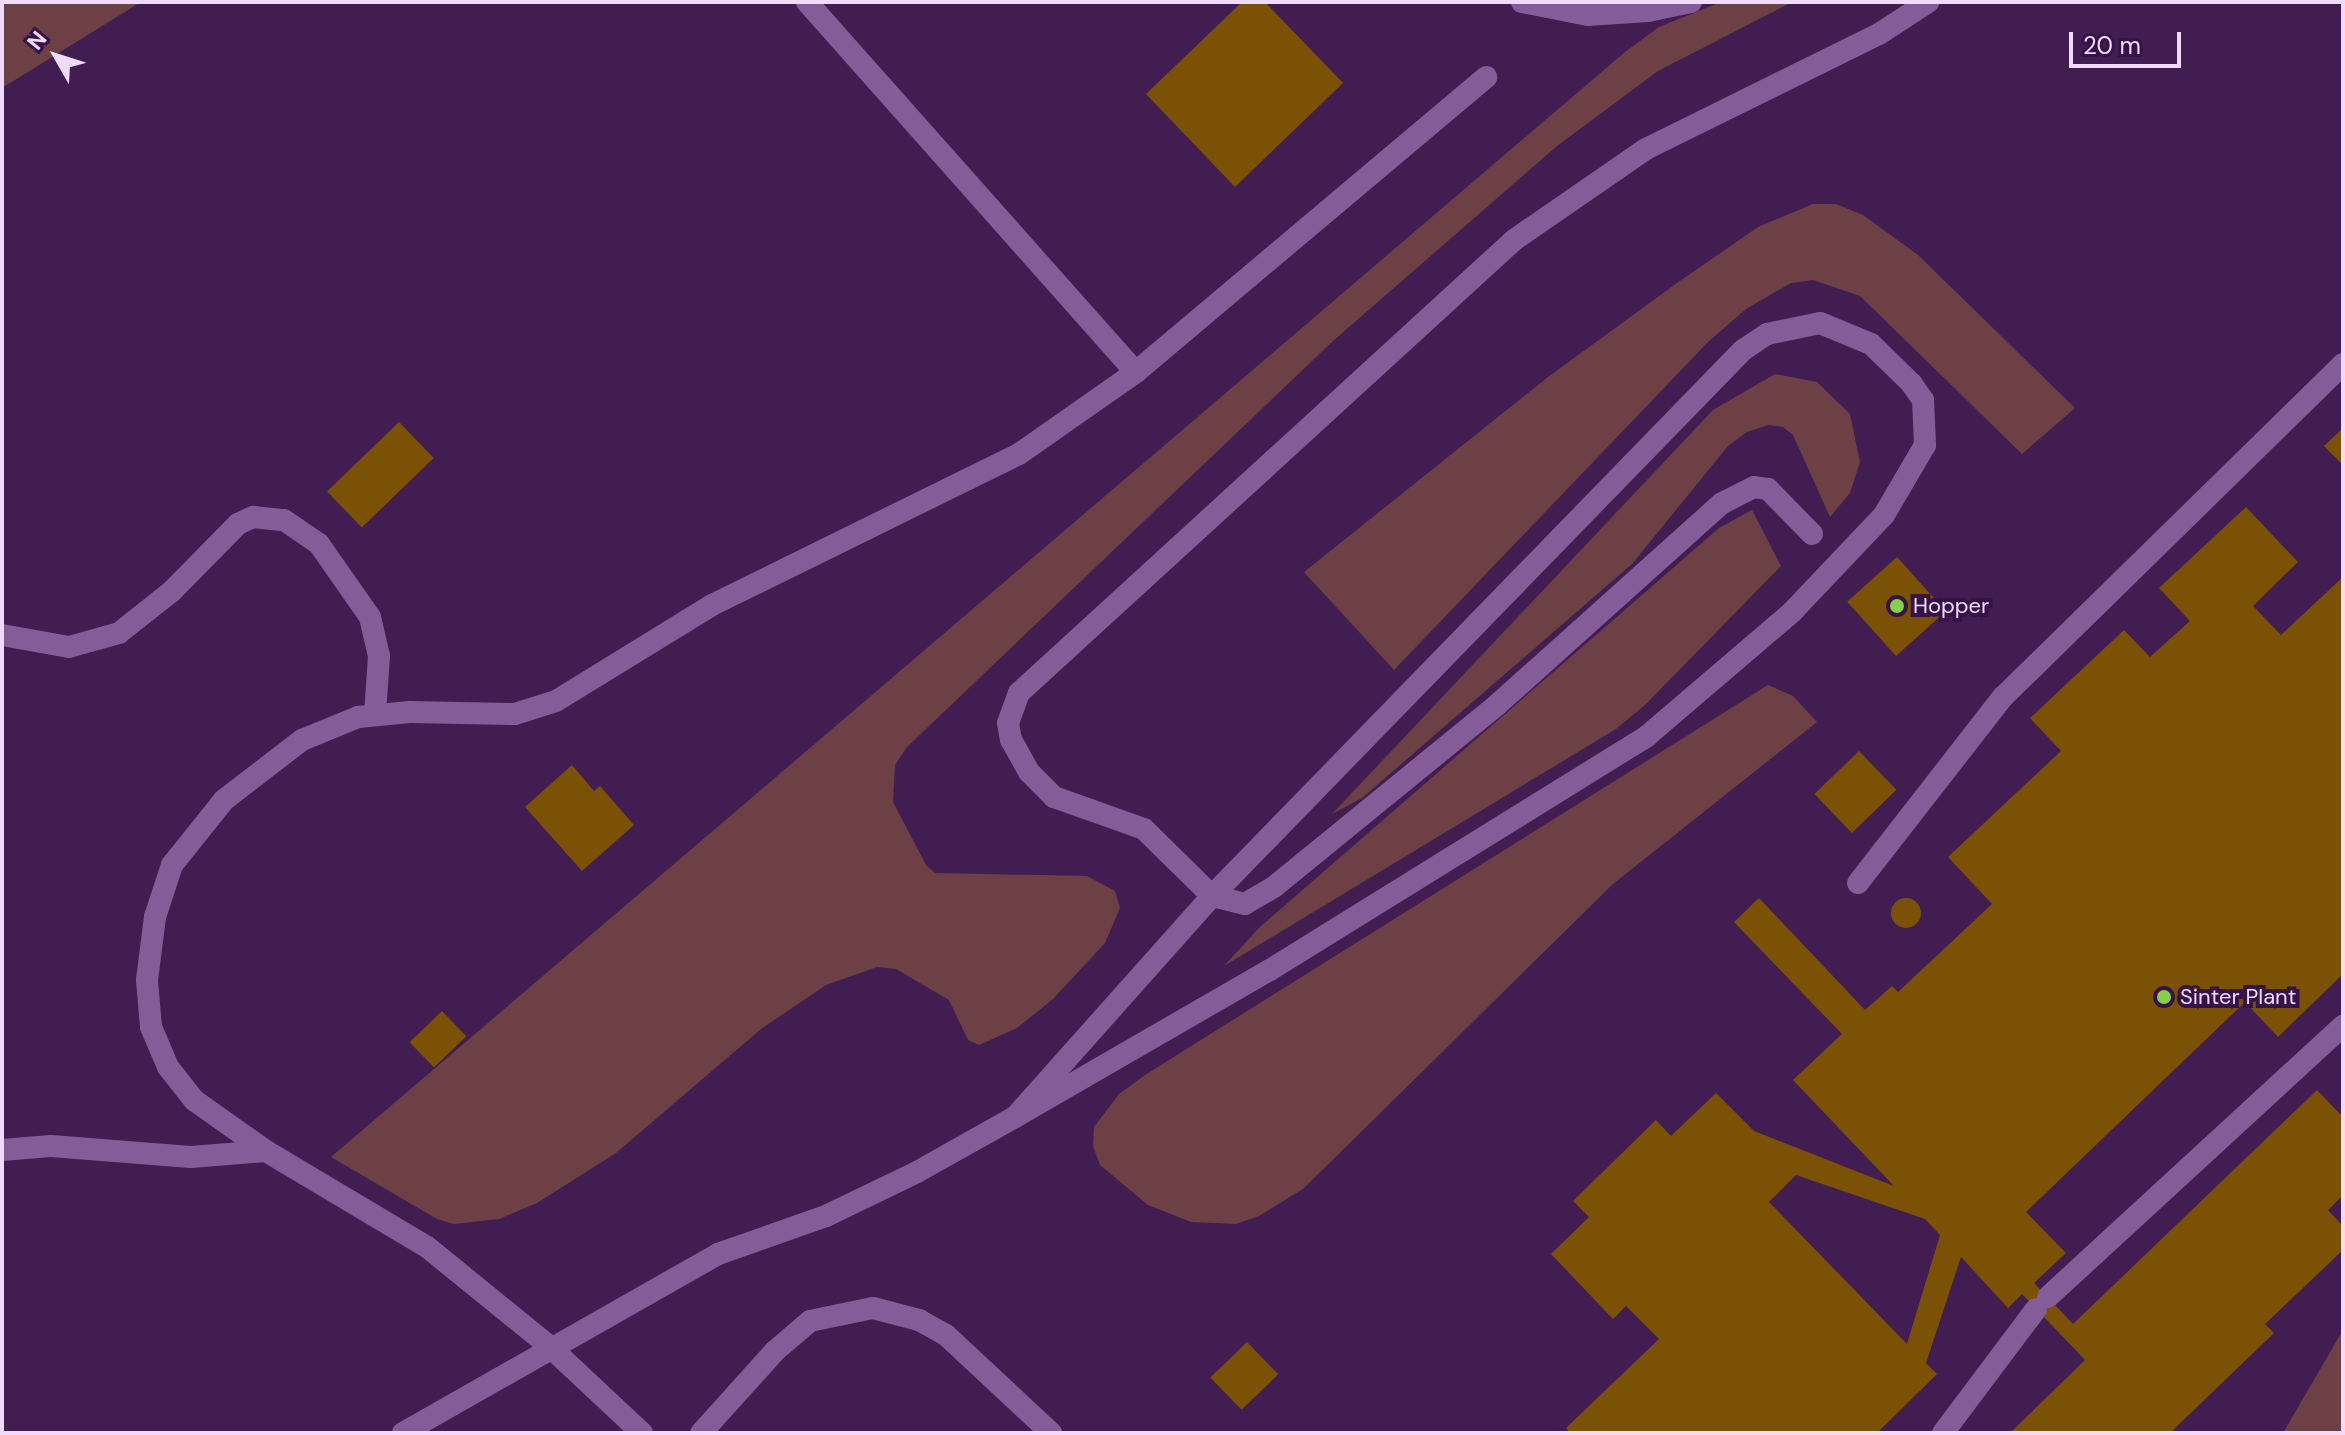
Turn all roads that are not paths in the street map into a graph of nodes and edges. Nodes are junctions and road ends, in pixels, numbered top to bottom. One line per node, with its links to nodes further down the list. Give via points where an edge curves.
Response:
1 (807, 2): 7 (lane)
2 (1522, 2): 3 (lane, via 1588,15)
3 (1691, 2)
4 (1928, 2): 12 (lane, via 1879,34 1646,149 1514,240 1019,693 1008,723 1011,740 1039,785 1054,797 1144,829)
5 (1486, 77): 7 (lane)
6 (2343, 364): 11 (lane, via 2003,697)
7 (1136, 372): 10 (lane, via 1019,454 712,605 556,701 515,714)
8 (1812, 534): 12 (lane, via 1768,489 1739,492 1497,705 1274,887 1245,904)
9 (2, 635): 10 (lane, via 69,647 119,633 172,591 238,524 253,517 284,520 319,544 370,617 379,656)
10 (375, 714): 16 (lane, via 302,740 224,800 172,865 155,917 147,980 151,1027 168,1067 194,1100)
11 (1858, 883)
12 (1212, 896): 14 (lane); 14 (lane, via 1743,350 1767,334 1820,323 1871,344 1912,384 1923,400 1927,422 1917,467 1863,538 1740,661 1647,736 1526,815)
13 (2343, 1026): 22 (lane, via 2042,1303)
14 (1015, 1117): 17 (lane, via 826,1216 718,1254)
15 (2, 1150): 16 (lane, via 51,1146 191,1157)
16 (266, 1151): 17 (lane, via 427,1247)
17 (549, 1346): 18 (lane); 19 (lane)
18 (403, 1433)
19 (642, 1433)
20 (701, 1433): 21 (lane, via 775,1351 810,1321 873,1308 919,1320 946,1335)
21 (1051, 1433)
22 (1943, 1433)

